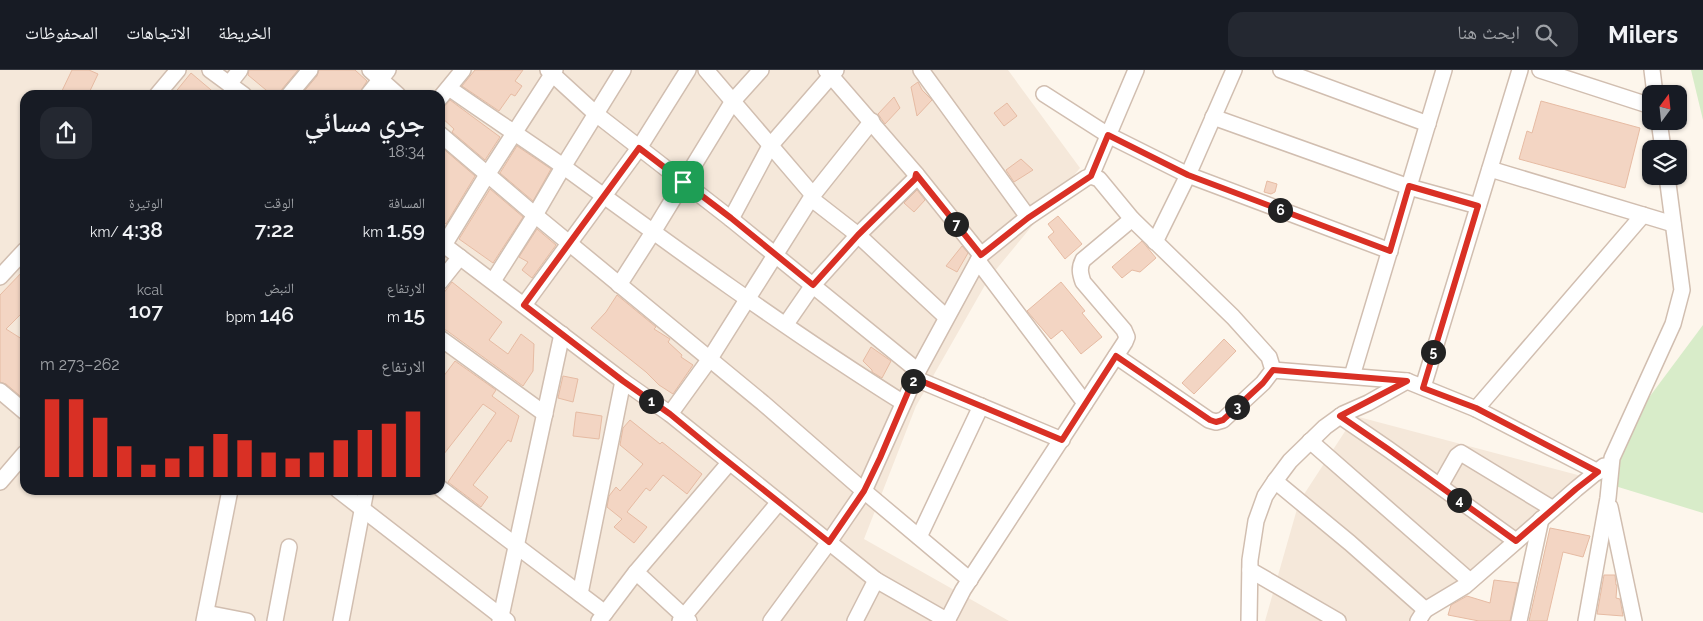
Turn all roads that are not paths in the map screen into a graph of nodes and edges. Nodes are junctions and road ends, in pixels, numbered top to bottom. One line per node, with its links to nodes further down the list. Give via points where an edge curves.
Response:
1 (178, 70): 23 (street)
2 (210, 70): 21 (street)
3 (240, 70): 21 (street)
4 (310, 70): 25 (street)
5 (464, 70): 28 (street)
6 (623, 70): 33 (street)
7 (688, 70): 41 (street)
8 (706, 70): 31 (street)
9 (761, 70): 31 (street)
10 (921, 70): 57 (street)
11 (1135, 70): 38 (street)
12 (1234, 70): 34 (street)
13 (1281, 70): 36 (street)
14 (1444, 70): 36 (street)
15 (1520, 70): 43 (street)
16 (1540, 70): 32 (street)
17 (1652, 70): 22 (street)
18 (552, 71): 33 (street); 37 (street)
19 (831, 72): 35 (street); 40 (street)
20 (380, 73): 26 (street); 27 (street)
21 (229, 84): 24 (street)
22 (1654, 85)
23 (161, 90)
24 (237, 90)
25 (293, 90)
26 (371, 90)
27 (394, 90)
28 (445, 92)
29 (445, 94): 37 (street)
30 (1044, 94): 38 (street)
31 (733, 102): 40 (street); 48 (street)
32 (1642, 103)
33 (596, 114): 41 (street); 42 (street)
34 (1213, 117): 46 (street); 50 (street)
35 (872, 121): 44 (street); 51 (street)
36 (1428, 124): 50 (street)
37 (514, 134): 42 (street); 45 (street)
38 (1108, 135): 46 (street); 47 (street)
39 (445, 138): 45 (street)
40 (770, 146): 51 (street); 56 (street)
41 (639, 148): 48 (street); 52 (street)
42 (563, 167): 52 (street); 54 (street)
43 (1490, 169): 53 (street); 55 (street)
44 (916, 174): 61 (street, via 915,179); 70 (street)
45 (487, 175): 54 (street); 62 (street)
46 (1188, 175): 63 (street); 66 (street)
47 (1091, 176): 57 (street); 58 (street, via 1099,179)
48 (683, 182): 56 (street); 60 (street)
49 (1668, 185): 59 (street)
50 (1409, 186): 53 (street); 66 (street)
51 (813, 195): 61 (street, via 814,200); 67 (street)
52 (603, 197): 60 (street); 64 (street)
53 (1478, 206): 89 (street)
54 (535, 215): 64 (street); 73 (street)
55 (1643, 215): 59 (street); 95 (street)
56 (731, 218): 67 (street)
57 (1028, 218): 70 (street)
58 (1132, 219): 63 (street); 82 (street, via 1083,260 1080,267 1083,282 1126,334)
59 (1673, 224): 101 (street, via 1682,290 1678,308)
60 (653, 232): 74 (street); 76 (street)
61 (858, 235): 75 (street); 78 (street)
62 (445, 239)
63 (1155, 242): 84 (street, via 1269,357)
64 (569, 243): 74 (street); 77 (street)
65 (445, 246): 69 (street)
66 (1390, 251): 86 (street)
67 (775, 255): 75 (street); 76 (street)
68 (20, 256): 72 (street)
69 (460, 257): 71 (street); 73 (street)
70 (979, 258): 78 (street); 92 (street)
71 (445, 276)
72 (0, 277)
73 (493, 282): 77 (street)
74 (619, 284): 83 (street)
75 (813, 285): 79 (street); 85 (street)
76 (747, 300): 79 (street); 83 (street)
77 (524, 305): 80 (street)
78 (946, 317): 85 (street)
79 (786, 324): 91 (street)
80 (562, 334): 87 (street); 96 (street)
81 (445, 342): 96 (street)
82 (1116, 356): 84 (street, via 1216,422 1223,420); 92 (street)
83 (709, 360): 97 (street); 108 (street)
84 (1273, 370): 86 (street)
85 (916, 374): 91 (street); 93 (street)
86 (1352, 376): 88 (street)
87 (623, 381): 97 (street); 128 (street)
88 (1407, 381): 89 (street); 98 (street)
89 (1423, 388): 95 (street)
90 (0, 391): 94 (street)
91 (902, 402): 108 (street)
92 (1085, 403): 99 (street)
93 (981, 406): 99 (street); 118 (street)
94 (20, 408)
95 (1476, 408): 104 (street)
96 (544, 414): 121 (street)
97 (670, 414): 103 (street)
98 (1340, 416): 100 (street); 107 (street)
99 (1062, 440): 126 (street)
100 (1310, 441): 105 (street); 127 (street)
101 (1612, 458): 104 (street); 113 (street)
102 (20, 459): 106 (street)
103 (729, 463): 114 (street); 124 (street)
104 (1598, 472): 116 (street)
105 (1275, 481): 123 (street, via 1265,496 1256,522); 129 (street, via 1350,543)
106 (0, 482)
107 (1440, 486): 116 (street, via 1457,456 1466,454); 119 (street)
108 (864, 491): 118 (street); 120 (street)
109 (445, 492): 121 (street)
110 (229, 495): 130 (street)
111 (345, 495): 115 (street)
112 (365, 495): 115 (street)
113 (1608, 498): 143 (street); 144 (street)
114 (779, 502): 120 (street); 133 (street)
115 (362, 508): 132 (street); 136 (street)
116 (1553, 509): 117 (street)
117 (1541, 519): 119 (street); 142 (street)
118 (919, 537): 126 (street)
119 (1516, 541): 127 (street)
120 (829, 542): 125 (street); 137 (street)
121 (516, 546): 128 (street); 132 (street)
122 (289, 547): 135 (street)
123 (1250, 570): 140 (street); 141 (street)
124 (636, 572): 131 (street); 133 (street)
125 (876, 580): 138 (street); 139 (street)
126 (970, 580): 139 (street)
127 (1470, 582): 129 (street)
128 (580, 594): 131 (street)
129 (1421, 616)
130 (205, 617): 134 (street)
131 (602, 617)
132 (502, 619)
133 (684, 620)
134 (247, 621)
135 (275, 621)
136 (341, 621)
137 (771, 621)
138 (855, 621)
139 (947, 621)
140 (1248, 621)
141 (1338, 621)
142 (1519, 621)
143 (1586, 621)
144 (1634, 621)

